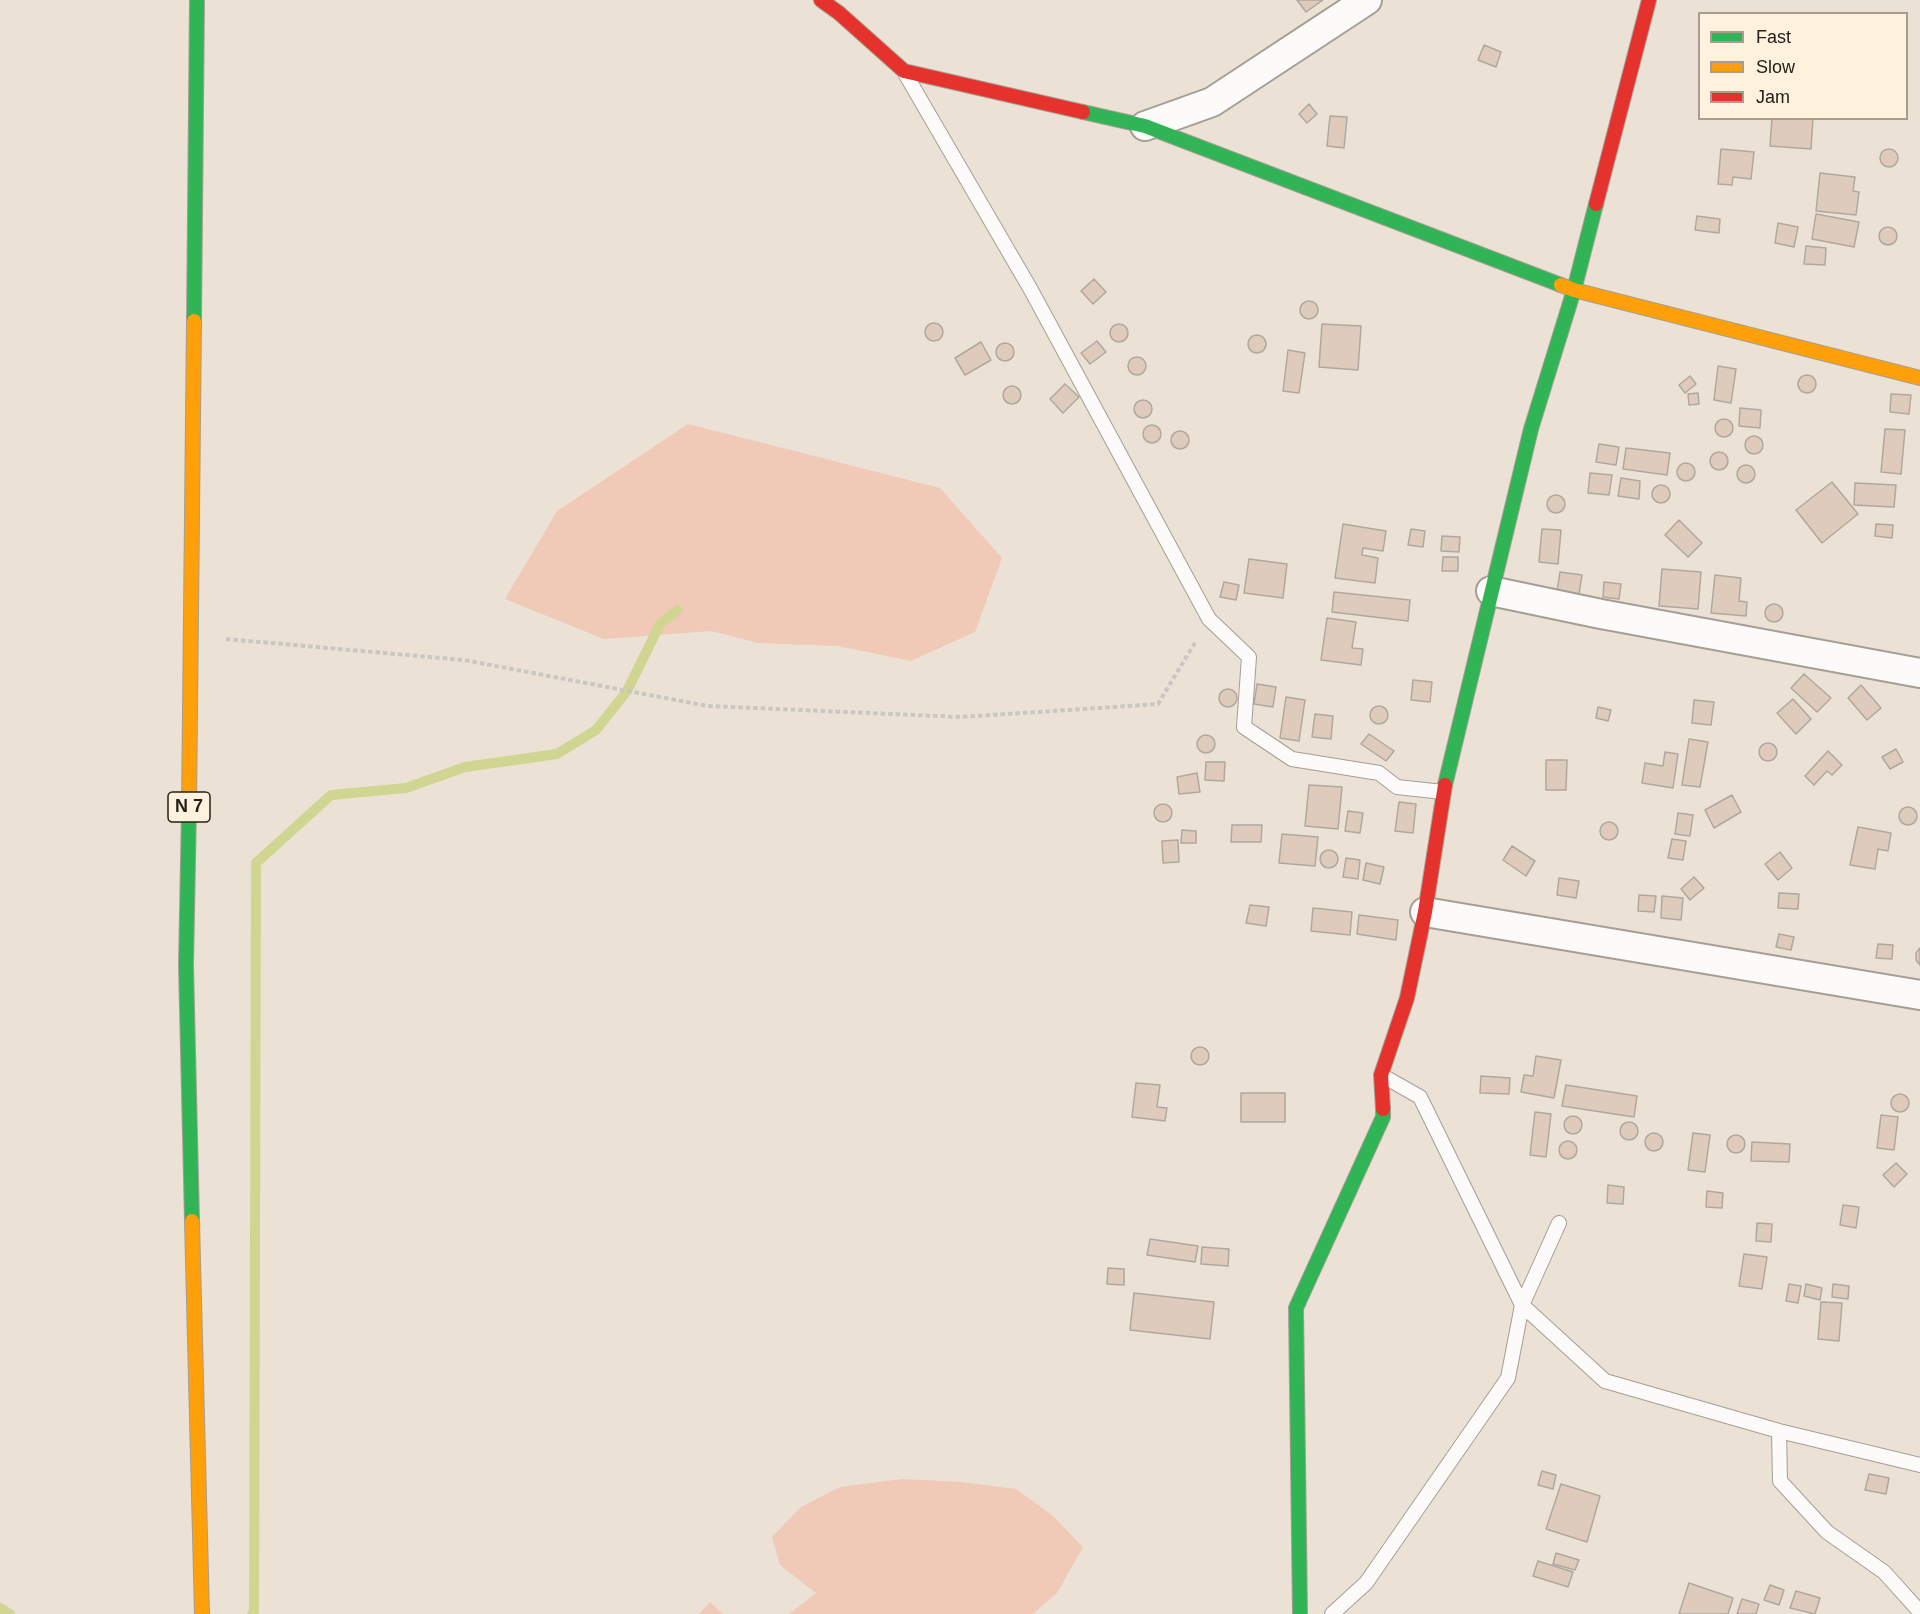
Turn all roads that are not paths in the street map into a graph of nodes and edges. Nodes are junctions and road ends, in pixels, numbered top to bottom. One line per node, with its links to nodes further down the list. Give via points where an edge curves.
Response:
1 (197, 0): 20 (main road, N 7, via 186,965)
2 (821, 0): 5 (main road)
3 (1367, 0): 6 (street, via 1212,102)
4 (1649, 0): 7 (main road)
5 (904, 70): 6 (main road); 11 (lane, via 1031,290 1209,619 1249,657 1244,727 1292,759 1379,773 1397,787)
6 (1145, 126): 7 (main road)
7 (1574, 290): 8 (main road); 9 (main road, via 1531,429)
8 (1919, 376)
9 (1491, 591): 10 (street); 11 (main road)
10 (1920, 673)
11 (1443, 792): 12 (main road)
12 (1425, 912): 13 (street); 14 (main road, via 1407,998)
13 (1920, 995)
14 (1381, 1075): 16 (lane, via 1420,1097); 21 (main road, via 1383,1117 1296,1308)
15 (1559, 1223): 16 (lane)
16 (1522, 1305): 17 (lane, via 1605,1382); 22 (lane, via 1508,1378 1366,1583)
17 (1779, 1431): 18 (lane); 19 (lane, via 1780,1481 1827,1532 1884,1572)
18 (1920, 1465)
19 (1920, 1612)
20 (202, 1614)
21 (1300, 1614)
22 (1332, 1614)

